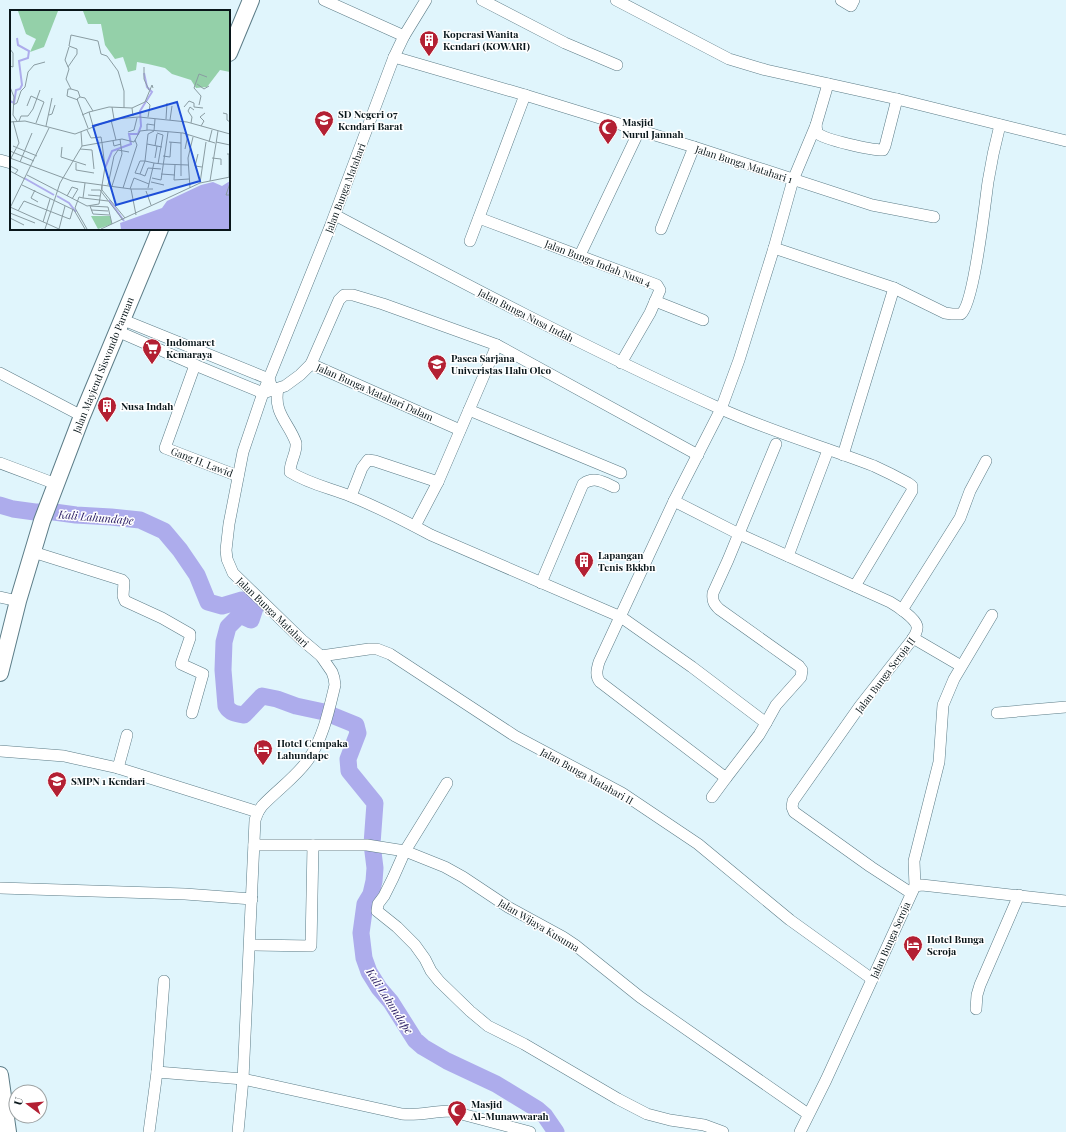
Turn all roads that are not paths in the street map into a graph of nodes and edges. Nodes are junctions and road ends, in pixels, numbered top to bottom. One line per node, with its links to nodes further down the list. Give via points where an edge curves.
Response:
1 (251, 0): 9 (highway)
2 (324, 0): 8 (street)
3 (426, 0): 8 (street, Jalan Bunga Matahari)
4 (482, 0): 11 (street, via 565,43)
5 (616, 0): 12 (street, via 729,59)
6 (841, 0): 7 (street, via 851,6)
7 (854, 0)
8 (404, 36): 10 (street, Jalan Bunga Matahari)
9 (230, 51)
10 (394, 57): 13 (street, Jalan Bunga Matahari 1); 23 (street, Jalan Bunga Matahari)
11 (617, 65)
12 (828, 84): 14 (street); 15 (street)
13 (525, 95): 17 (street, Jalan Bunga Matahari 1); 25 (street)
14 (896, 99): 15 (street, via 883,150 822,136 817,133); 16 (street)
15 (816, 125): 22 (street)
16 (1000, 125): 18 (street); 31 (street, via 990,168 970,296 965,311 957,315 945,313)
17 (639, 131): 19 (street, Jalan Bunga Matahari 1); 30 (street)
18 (1066, 140)
19 (694, 147): 22 (street, Jalan Bunga Matahari 1); 26 (street)
20 (0, 160): 21 (street)
21 (10, 164)
22 (793, 180): 24 (street, Jalan Bunga Matahari 1, via 872,205); 29 (street)
23 (335, 215): 36 (street, Jalan Bunga Nusa Indah); 40 (street, Jalan Bunga Matahari)
24 (934, 217)
25 (479, 218): 28 (street); 30 (street, Jalan Bunga Indah Nusa 4)
26 (661, 229)
27 (160, 230): 34 (highway, Jalan Mayjend Siswondo Parman)
28 (470, 241)
29 (774, 248): 31 (street); 41 (street)
30 (580, 255): 32 (street, Jalan Bunga Indah Nusa 4, via 657,285 660,290)
31 (894, 288): 48 (street)
32 (655, 301): 33 (street); 36 (street, Jalan Bunga Indah Nusa 4)
33 (703, 320)
34 (119, 325): 38 (street); 40 (street); 43 (highway, Jalan Mayjend Siswondo Parman)
35 (497, 345): 37 (street, via 383,304 347,294 339,300); 42 (street); 47 (street)
36 (621, 363): 41 (street, Jalan Bunga Nusa Indah)
37 (311, 364): 40 (street, Jalan Bunga Matahari Dalam, via 291,382); 44 (street, Jalan Bunga Matahari Dalam)
38 (195, 365): 40 (street); 52 (street, Gang H. Lawid, via 165,448)
39 (0, 373): 43 (street)
40 (271, 388): 52 (street, Jalan Bunga Matahari, via 243,452); 56 (street, via 276,396 279,411 296,443 290,472 299,478)
41 (721, 409): 46 (street, Jalan Bunga Nusa Indah); 47 (street)
42 (469, 410): 44 (street); 51 (street)
43 (82, 416): 54 (highway, Jalan Mayjend Siswondo Parman)
44 (460, 430): 53 (street)
45 (776, 444): 59 (street)
46 (828, 450): 48 (street, Jalan Bunga Nusa Indah); 61 (street)
47 (698, 455): 57 (street)
48 (843, 455): 63 (street, Jalan Bunga Nusa Indah, via 908,483 913,489)
49 (986, 461): 66 (street, via 966,499 960,518)
50 (0, 463): 54 (street)
51 (621, 473)
52 (238, 476): 70 (street, Jalan Bunga Matahari, via 226,550 229,565 233,573 249,589)
53 (438, 482): 56 (street, via 368,460 362,468); 58 (street)
54 (56, 484): 60 (highway, Jalan Mayjend Siswondo Parman)
55 (614, 487): 62 (street, via 598,480 588,480 583,484)
56 (351, 496): 58 (street)
57 (674, 501): 59 (street, Jalan Bunga Seroja II); 68 (street)
58 (415, 526): 62 (street)
59 (739, 534): 61 (street, Jalan Bunga Seroja II); 76 (street, via 713,593 713,602 802,670 801,677 776,705)
60 (33, 552): 65 (highway, Jalan Mayjend Siswondo Parman); 74 (street, via 122,580 125,602 190,634 181,664 203,674)
61 (788, 556): 63 (street, Jalan Bunga Seroja II)
62 (541, 583): 68 (street)
63 (855, 586): 66 (street, Jalan Bunga Seroja II)
64 (0, 597): 65 (street)
65 (18, 600): 72 (highway, Jalan Mayjend Siswondo Parman)
66 (902, 610): 69 (street, Jalan Bunga Seroja II, via 917,625)
67 (992, 615): 71 (street)
68 (621, 618): 76 (street); 80 (street, via 599,662 598,679)
69 (913, 638): 71 (street); 88 (street, Jalan Bunga Seroja II, via 834,742 793,801 792,807 794,812 871,867)
70 (321, 656): 83 (street, Jalan Bunga Matahari, via 332,672 335,685 320,737 308,760); 93 (street, Jalan Bunga Matahari II, via 369,649 390,654 515,736 601,781 698,844 790,920)
71 (961, 666): 88 (street, via 943,705 939,762 914,861)
72 (0, 673)
73 (1066, 707): 75 (street)
74 (192, 713)
75 (997, 713)
76 (766, 723): 80 (street)
77 (127, 735): 79 (street)
78 (0, 750): 79 (street, via 64,756)
79 (118, 768): 83 (street)
80 (726, 778): 82 (street)
81 (447, 783): 86 (street)
82 (712, 796)
83 (258, 812): 84 (street)
84 (254, 845): 85 (street, Jalan Wijaya Kusuma); 90 (street)
85 (313, 845): 86 (street, Jalan Wijaya Kusuma, via 367,845); 92 (street, via 311,946)
86 (405, 851): 99 (street, Jalan Wijaya Kusuma, via 445,867 514,911 563,937 640,997); 104 (street, via 378,904 377,911 416,945 431,971 470,1011 492,1028 642,1111 659,1118 704,1125)
87 (0, 888): 90 (street, via 185,894)
88 (913, 890): 89 (street, via 922,884); 93 (street, Jalan Bunga Seroja)
89 (1019, 895): 91 (street); 95 (street, via 980,985)
90 (252, 899): 92 (street)
91 (1066, 901)
92 (250, 945): 98 (street)
93 (872, 979): 99 (street, Jalan Bunga Seroja)
94 (164, 981): 96 (street)
95 (976, 1009)
96 (157, 1072): 98 (street); 101 (street)
97 (0, 1075): 100 (highway)
98 (243, 1079): 102 (street); 103 (street, via 402,1114 450,1111)
99 (808, 1114): 105 (street, Jalan Bunga Seroja)
100 (8, 1132)
101 (149, 1132)
102 (238, 1132)
103 (530, 1132)
104 (723, 1132)
105 (800, 1132)

